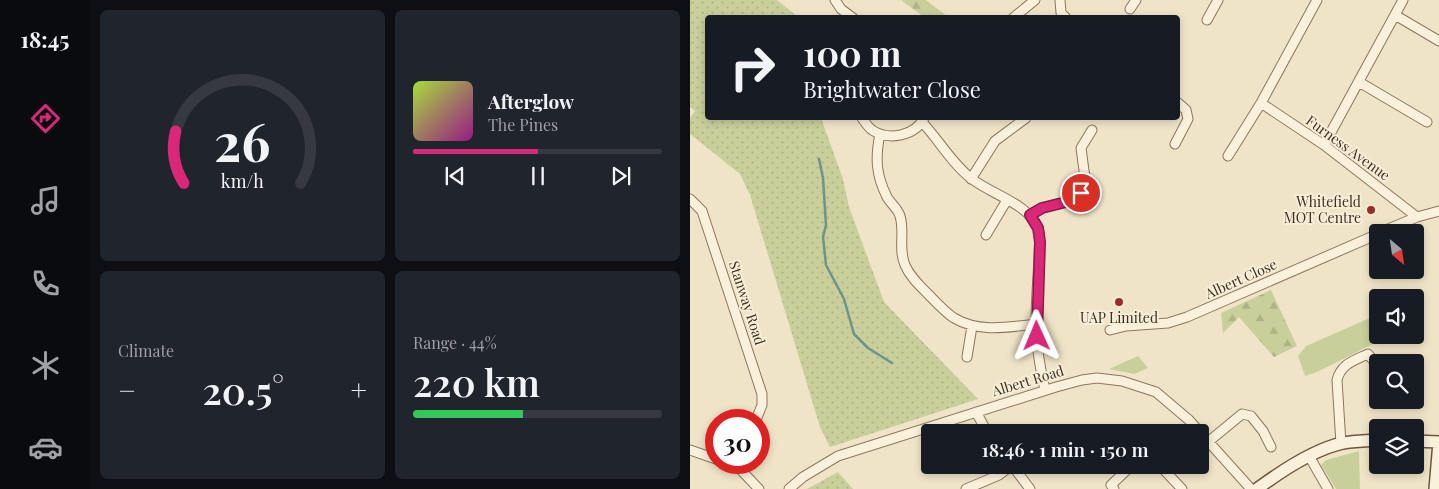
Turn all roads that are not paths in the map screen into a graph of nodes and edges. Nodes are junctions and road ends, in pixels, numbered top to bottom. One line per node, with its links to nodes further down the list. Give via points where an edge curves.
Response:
1 (835, 0): 9 (street)
2 (1035, 0): 10 (street)
3 (1060, 0): 11 (street)
4 (1136, 0): 8 (street)
5 (1218, 0): 13 (street)
6 (1317, 0): 16 (street)
7 (1403, 0): 12 (street)
8 (1130, 8)
9 (849, 15)
10 (1015, 15)
11 (1063, 15)
12 (1395, 15): 14 (street); 15 (street)
13 (1207, 20)
14 (1439, 41)
15 (1359, 82): 21 (street); 25 (street)
16 (1261, 103): 25 (street, Furness Avenue); 26 (street)
17 (1180, 105): 24 (street, via 1186,110 1188,119)
18 (863, 120): 23 (street, via 870,129)
19 (923, 120): 23 (street, via 910,133 896,136); 27 (street, via 956,165)
20 (1023, 120): 27 (street, via 995,141)
21 (1427, 122)
22 (1092, 130): 31 (street, via 1084,137 1081,148 1084,178 1081,193 1074,200 1042,208)
23 (880, 134): 37 (street, via 876,154 879,178 900,214 904,264 936,303 953,318)
24 (1175, 144)
25 (1324, 145): 32 (street, Furness Avenue)
26 (1228, 156)
27 (971, 179): 29 (street)
28 (690, 199): 42 (street, Stanway Road, via 702,211 762,394)
29 (1007, 200): 31 (street); 34 (street)
30 (1439, 211): 32 (street, Albert Close)
31 (1030, 215): 36 (street, via 1038,228 1040,242)
32 (1417, 216): 33 (street, Albert Close)
33 (1399, 224)
34 (986, 235)
35 (1369, 237): 38 (street, Albert Close, via 1187,317 1168,323)
36 (1036, 324): 37 (street, via 995,328); 41 (street)
37 (972, 326): 40 (street, via 972,347)
38 (1110, 330)
39 (1369, 355): 52 (street, via 1346,365 1339,372)
40 (967, 357)
41 (1045, 390): 43 (street, Albert Road); 45 (street, Albert Road, via 1097,378 1122,381 1156,392)
42 (760, 409)
43 (976, 412): 44 (street); 64 (street, Albert Road, via 838,456)
44 (982, 424)
45 (1192, 424)
46 (1439, 432): 50 (street)
47 (1209, 441): 53 (street, via 1242,414 1251,416)
48 (1369, 441): 52 (street)
49 (1424, 441): 50 (street)
50 (1439, 442): 71 (street)
51 (1209, 443): 68 (street, Albert Road)
52 (1341, 444): 56 (street)
53 (1271, 447)
54 (690, 450): 55 (street)
55 (705, 455)
56 (1309, 456): 69 (street); 70 (street)
57 (746, 474): 63 (street)
58 (1000, 474): 65 (street)
59 (1019, 474): 66 (street)
60 (1123, 474): 67 (street, via 1111,485)
61 (1167, 474): 62 (street)
62 (1179, 488)
63 (759, 489)
64 (789, 489)
65 (966, 489)
66 (1030, 489)
67 (1114, 489)
68 (1251, 489)
69 (1257, 489)
70 (1328, 489)
71 (1435, 489)

